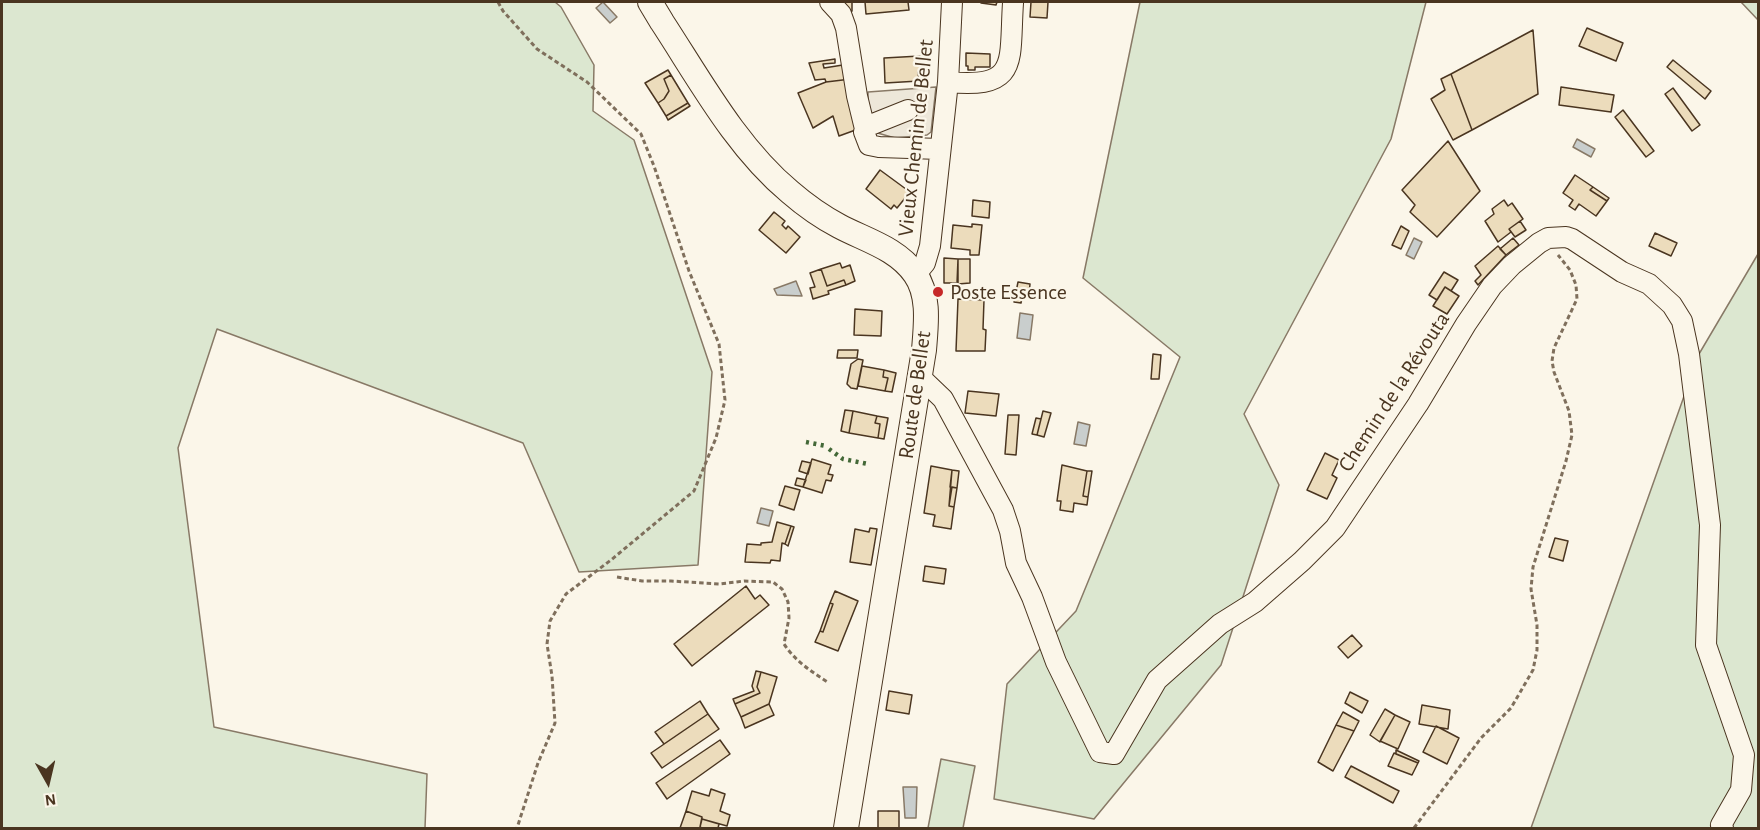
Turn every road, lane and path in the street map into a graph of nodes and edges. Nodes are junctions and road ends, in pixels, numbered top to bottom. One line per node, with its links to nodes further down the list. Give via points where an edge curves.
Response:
1 (498, 2): 15 (path, via 537,49 587,82 640,134 719,344 725,400 716,438 694,491 566,594 550,621 547,644 555,723)
2 (650, 2): 11 (main road, Route de Bellet, via 746,148 766,171 811,208 836,225 885,248)
3 (830, 2): 8 (street, via 841,14 846,28)
4 (952, 2): 6 (street, Vieux Chemin de Bellet)
5 (1013, 3): 6 (street, via 1010,57 1001,75 982,83)
6 (948, 81): 9 (street, Vieux Chemin de Bellet)
7 (908, 110): 8 (street)
8 (866, 129): 9 (street, via 868,145)
9 (940, 149): 11 (street, Vieux Chemin de Bellet, via 930,246 925,263)
10 (1539, 243): 12 (street, Chemin de la Révouta, via 1504,272 1483,297 1418,405 1335,528 1263,595 1220,624 1157,681 1114,754 1100,752 1056,662 1016,563 1003,510 947,406); 17 (path, via 1563,259 1576,285 1578,299 1554,348 1552,361 1569,411 1572,435 1533,567 1531,589 1537,625 1533,670 1511,708 1481,738); 18 (street, via 1557,237 1572,239 1649,285 1672,304 1682,321 1710,525 1706,645 1744,754 1741,790 1721,825)
11 (915, 274): 12 (main road, Route de Bellet, via 924,297 926,323)
12 (920, 377): 16 (main road, Route de Bellet)
13 (617, 577): 14 (path, via 719,584 773,582 788,602 784,644 807,670)
14 (829, 683)
15 (517, 828)
16 (846, 828)
17 (1414, 828)
18 (1723, 828)

